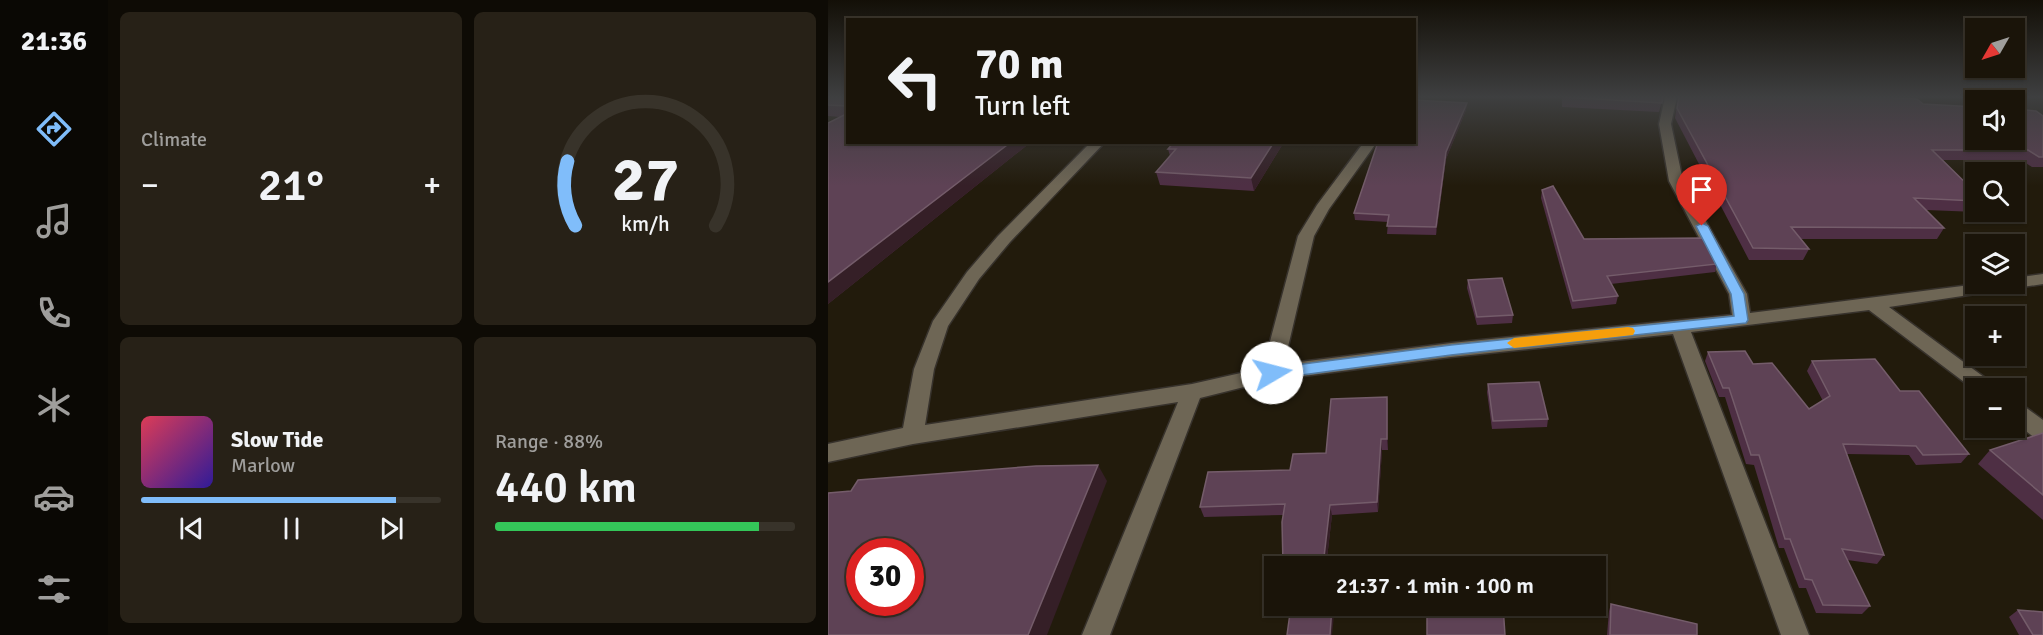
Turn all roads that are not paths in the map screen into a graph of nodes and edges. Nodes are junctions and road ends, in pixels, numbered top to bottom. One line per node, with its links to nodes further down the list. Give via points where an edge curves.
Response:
1 (1666, 127): 8 (street, via 1676,181 1738,294)
2 (1098, 144): 15 (street, via 1004,239 939,325 924,369)
3 (1370, 144): 10 (street, via 1306,236)
4 (2043, 279): 5 (street)
5 (2025, 281)
6 (1965, 290): 7 (street)
7 (1873, 304): 8 (street); 11 (street)
8 (1742, 320): 9 (street)
9 (1680, 327): 10 (street); 18 (street)
10 (1272, 373): 12 (street)
11 (1972, 378)
12 (1192, 392): 15 (street); 17 (street)
13 (2025, 419): 14 (street)
14 (2043, 432)
15 (913, 435): 16 (street)
16 (828, 453)
17 (1096, 635)
18 (1795, 635)

